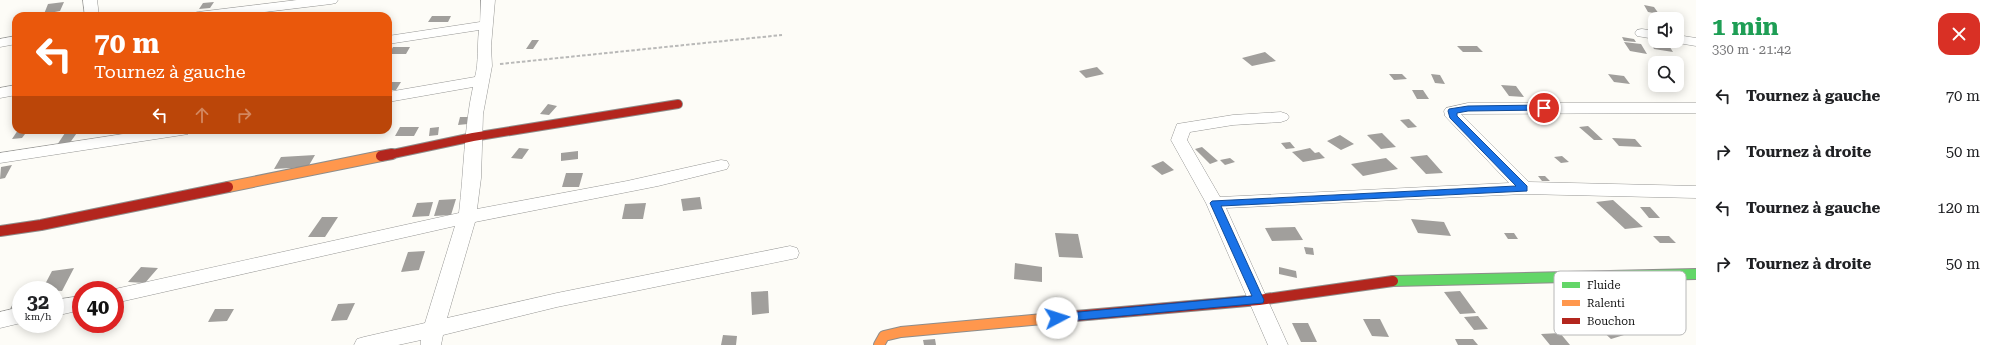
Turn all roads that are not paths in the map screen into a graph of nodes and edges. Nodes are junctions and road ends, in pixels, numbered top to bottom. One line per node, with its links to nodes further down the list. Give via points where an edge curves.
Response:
1 (90, 0): 4 (street)
2 (331, 0): 5 (street)
3 (488, 0): 6 (street)
4 (92, 12)
5 (231, 12)
6 (487, 25): 7 (street); 12 (street)
7 (392, 39)
8 (1684, 40): 10 (street)
9 (12, 41): 11 (street)
10 (1696, 42)
11 (0, 43)
12 (483, 73): 15 (street); 20 (street)
13 (12, 91): 14 (street)
14 (0, 93)
15 (392, 96)
16 (678, 104): 20 (street)
17 (1696, 108): 23 (street, via 1468,108 1452,111 1453,116)
18 (1281, 117): 25 (street, via 1233,120 1182,128 1179,140)
19 (156, 134): 21 (street)
20 (473, 137): 26 (street, via 472,178); 27 (street, via 41,225)
21 (0, 158)
22 (721, 165): 26 (street, via 673,178)
23 (1524, 188): 24 (street); 25 (street)
24 (1696, 192)
25 (1215, 203): 33 (street)
26 (467, 217): 32 (street, via 215,276); 36 (street)
27 (0, 231)
28 (790, 253): 36 (street, via 557,300)
29 (1686, 274): 30 (street)
30 (1696, 274)
31 (1554, 277): 33 (street, via 1388,281)
32 (124, 294)
33 (1259, 300): 38 (street, via 901,332 884,336); 39 (street)
34 (12, 317): 35 (street)
35 (0, 320)
36 (432, 337): 37 (street)
37 (364, 345)
38 (879, 345)
39 (1278, 345)

